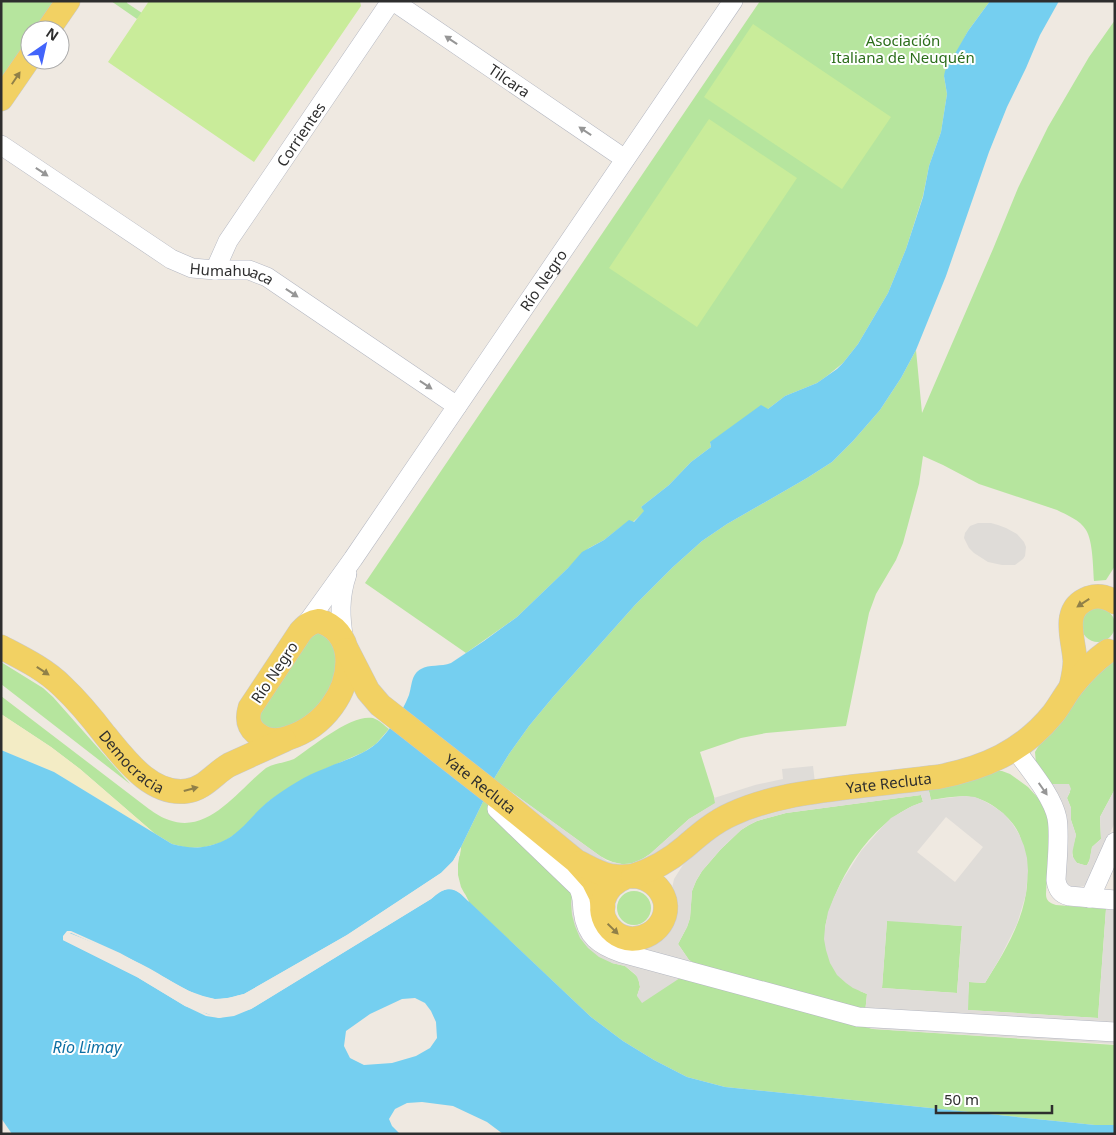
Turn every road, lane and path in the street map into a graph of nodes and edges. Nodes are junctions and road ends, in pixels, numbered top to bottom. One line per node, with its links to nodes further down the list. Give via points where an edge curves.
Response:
1 (68, 1): 4 (main road)
2 (392, 1): 8 (street, Tilcara, one-way to 2); 9 (street, Corrientes, via 228,240)
3 (733, 1): 8 (street, Río Negro)
4 (55, 20)
5 (21, 70): 6 (main road, one-way to 5)
6 (1, 99)
7 (1, 145): 9 (street, Humahuaca, one-way to 9, via 170,258 192,268)
8 (625, 159): 10 (street, Río Negro)
9 (215, 270): 10 (street, Humahuaca, one-way to 10, via 250,270 267,276)
10 (457, 406): 11 (street, Río Negro)
11 (353, 559): 13 (street, Río Negro); 15 (street, Río Negro, via 341,599)
12 (1115, 602): 14 (main road, Yate Recluta, one-way to 14, via 1104,597 1081,602 1072,616)
13 (301, 631): 15 (main road, Río Negro, via 313,622 327,623 335,628); 21 (main road, Río Negro, via 248,714 250,727 255,732 269,740)
14 (1071, 631): 17 (main road, Yate Recluta, via 1081,647 1089,651); 18 (main road, Yate Recluta, via 1075,668)
15 (345, 646): 19 (main road, Yate Recluta, via 368,691); 20 (main road, Río Negro, via 347,674 337,699)
16 (1, 647): 21 (main road, Democracia, one-way to 21, via 54,679 79,703 136,770 162,787 180,792 196,789 228,765)
17 (1113, 648): 18 (main road, Yate Recluta, via 1087,668)
18 (1071, 688): 22 (main road, Yate Recluta, via 1041,727)
19 (385, 710): 20 (main road, Yate Recluta, via 359,704 341,708); 23 (main road, Yate Recluta)
20 (322, 718): 21 (main road, Río Negro, via 306,731)
21 (284, 740)
22 (1015, 749): 25 (main road, Yate Recluta, via 988,763 954,774 822,790 770,800 723,818); 28 (street, one-way to 28, via 1049,797 1056,815 1058,888 1066,895)
23 (496, 802): 26 (main road, Yate Recluta); 32 (street, via 578,887 590,932 607,948 858,1017)
24 (1115, 842): 28 (street)
25 (685, 847): 27 (main road, Yate Recluta, via 657,867); 30 (main road, Yate Recluta, via 667,880)
26 (576, 861): 27 (main road, Yate Recluta, via 604,874); 31 (main road, Yate Recluta, via 597,888)
27 (630, 877): 30 (main road, Yate Recluta, via 639,877 656,885); 31 (main road, Yate Recluta, via 613,884 604,897)
28 (1090, 898): 29 (street)
29 (1115, 900)
30 (665, 902): 31 (main road, Yate Recluta, one-way to 30, via 604,916 614,932 632,939 642,938 658,928 663,920)
31 (603, 906)
32 (1115, 1032)

